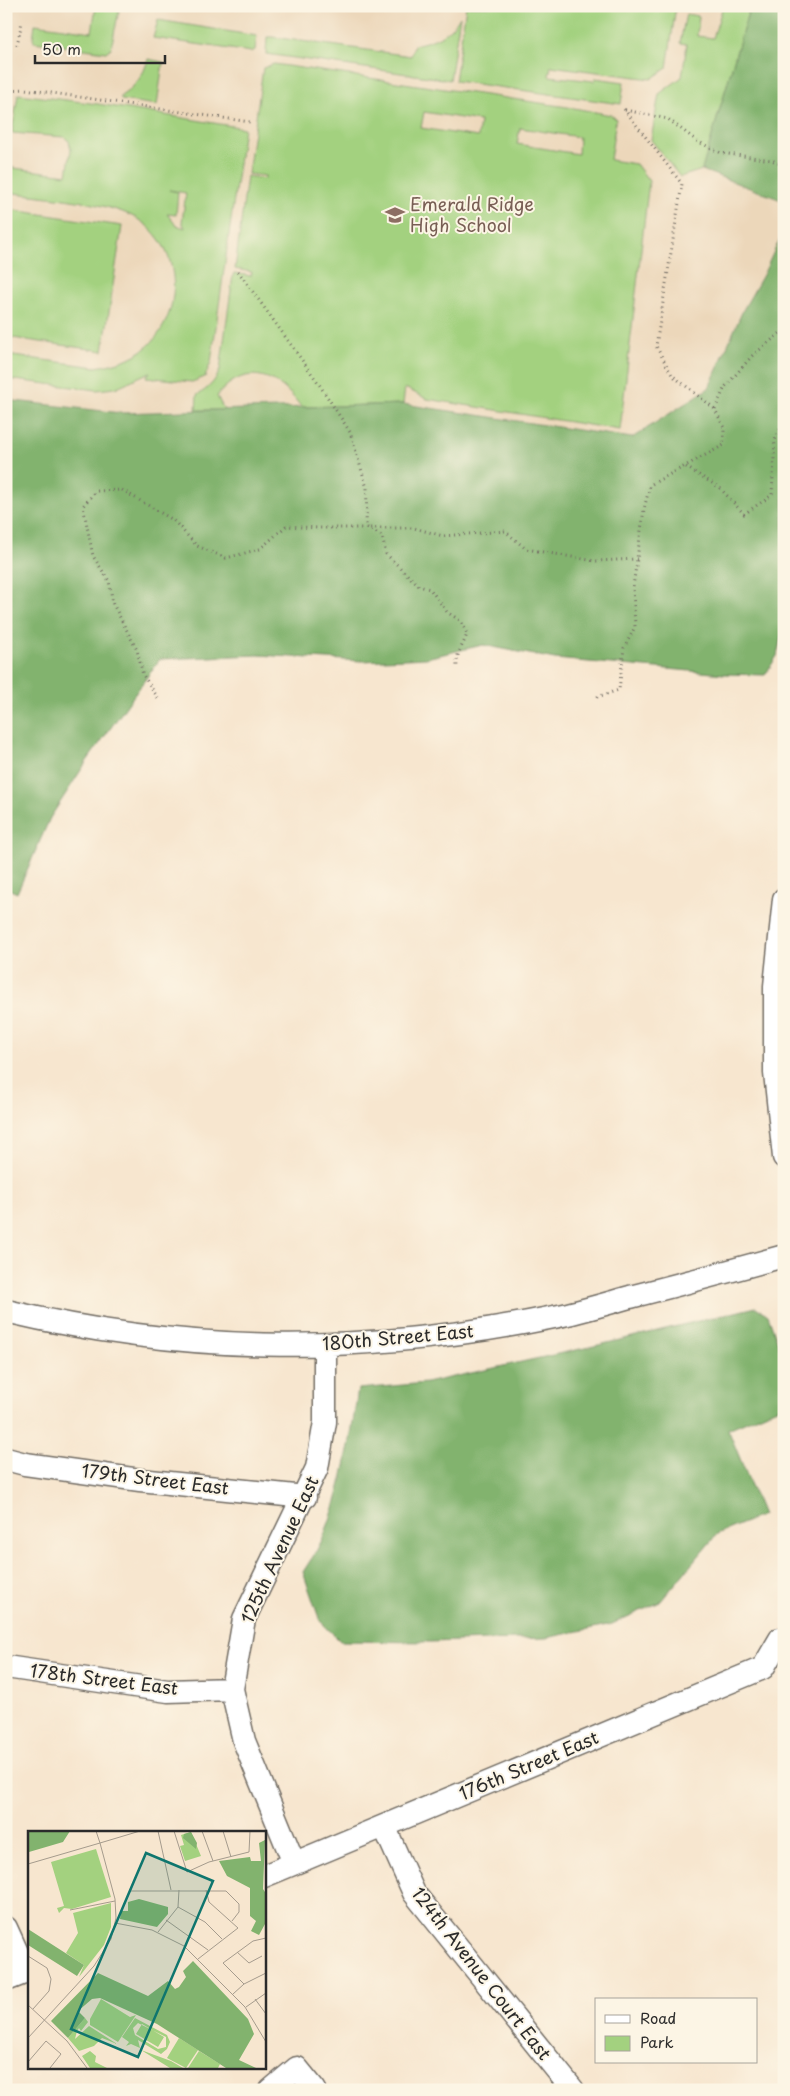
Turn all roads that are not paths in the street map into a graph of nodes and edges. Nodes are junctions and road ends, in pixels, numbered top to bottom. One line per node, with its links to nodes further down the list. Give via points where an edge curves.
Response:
1 (784, 900): 2 (street, via 775,995 775,1073)
2 (784, 1157)
3 (784, 1256): 5 (street, 180th Street East, via 556,1317 400,1342)
4 (6, 1311): 5 (street, 180th Street East, via 132,1336 209,1344)
5 (325, 1345): 7 (street, 125th Avenue East, via 325,1422 317,1468)
6 (6, 1459): 7 (street, 179th Street East, via 140,1480)
7 (305, 1497): 10 (street, 125th Avenue East, via 244,1619)
8 (780, 1639): 11 (street, 176th Street East, via 763,1668)
9 (6, 1666): 10 (street, 178th Street East, via 168,1691)
10 (232, 1689): 12 (street, 125th Avenue East, via 244,1741)
11 (384, 1826): 12 (street, 176th Street East); 18 (street, 124th Avenue Court East, via 414,1893)
12 (294, 1863): 13 (street, 176th Street East)
13 (265, 1876)
14 (6, 1928): 15 (street)
15 (20, 1974)
16 (270, 2090): 17 (street, via 297,2068)
17 (315, 2090)
18 (574, 2090)

